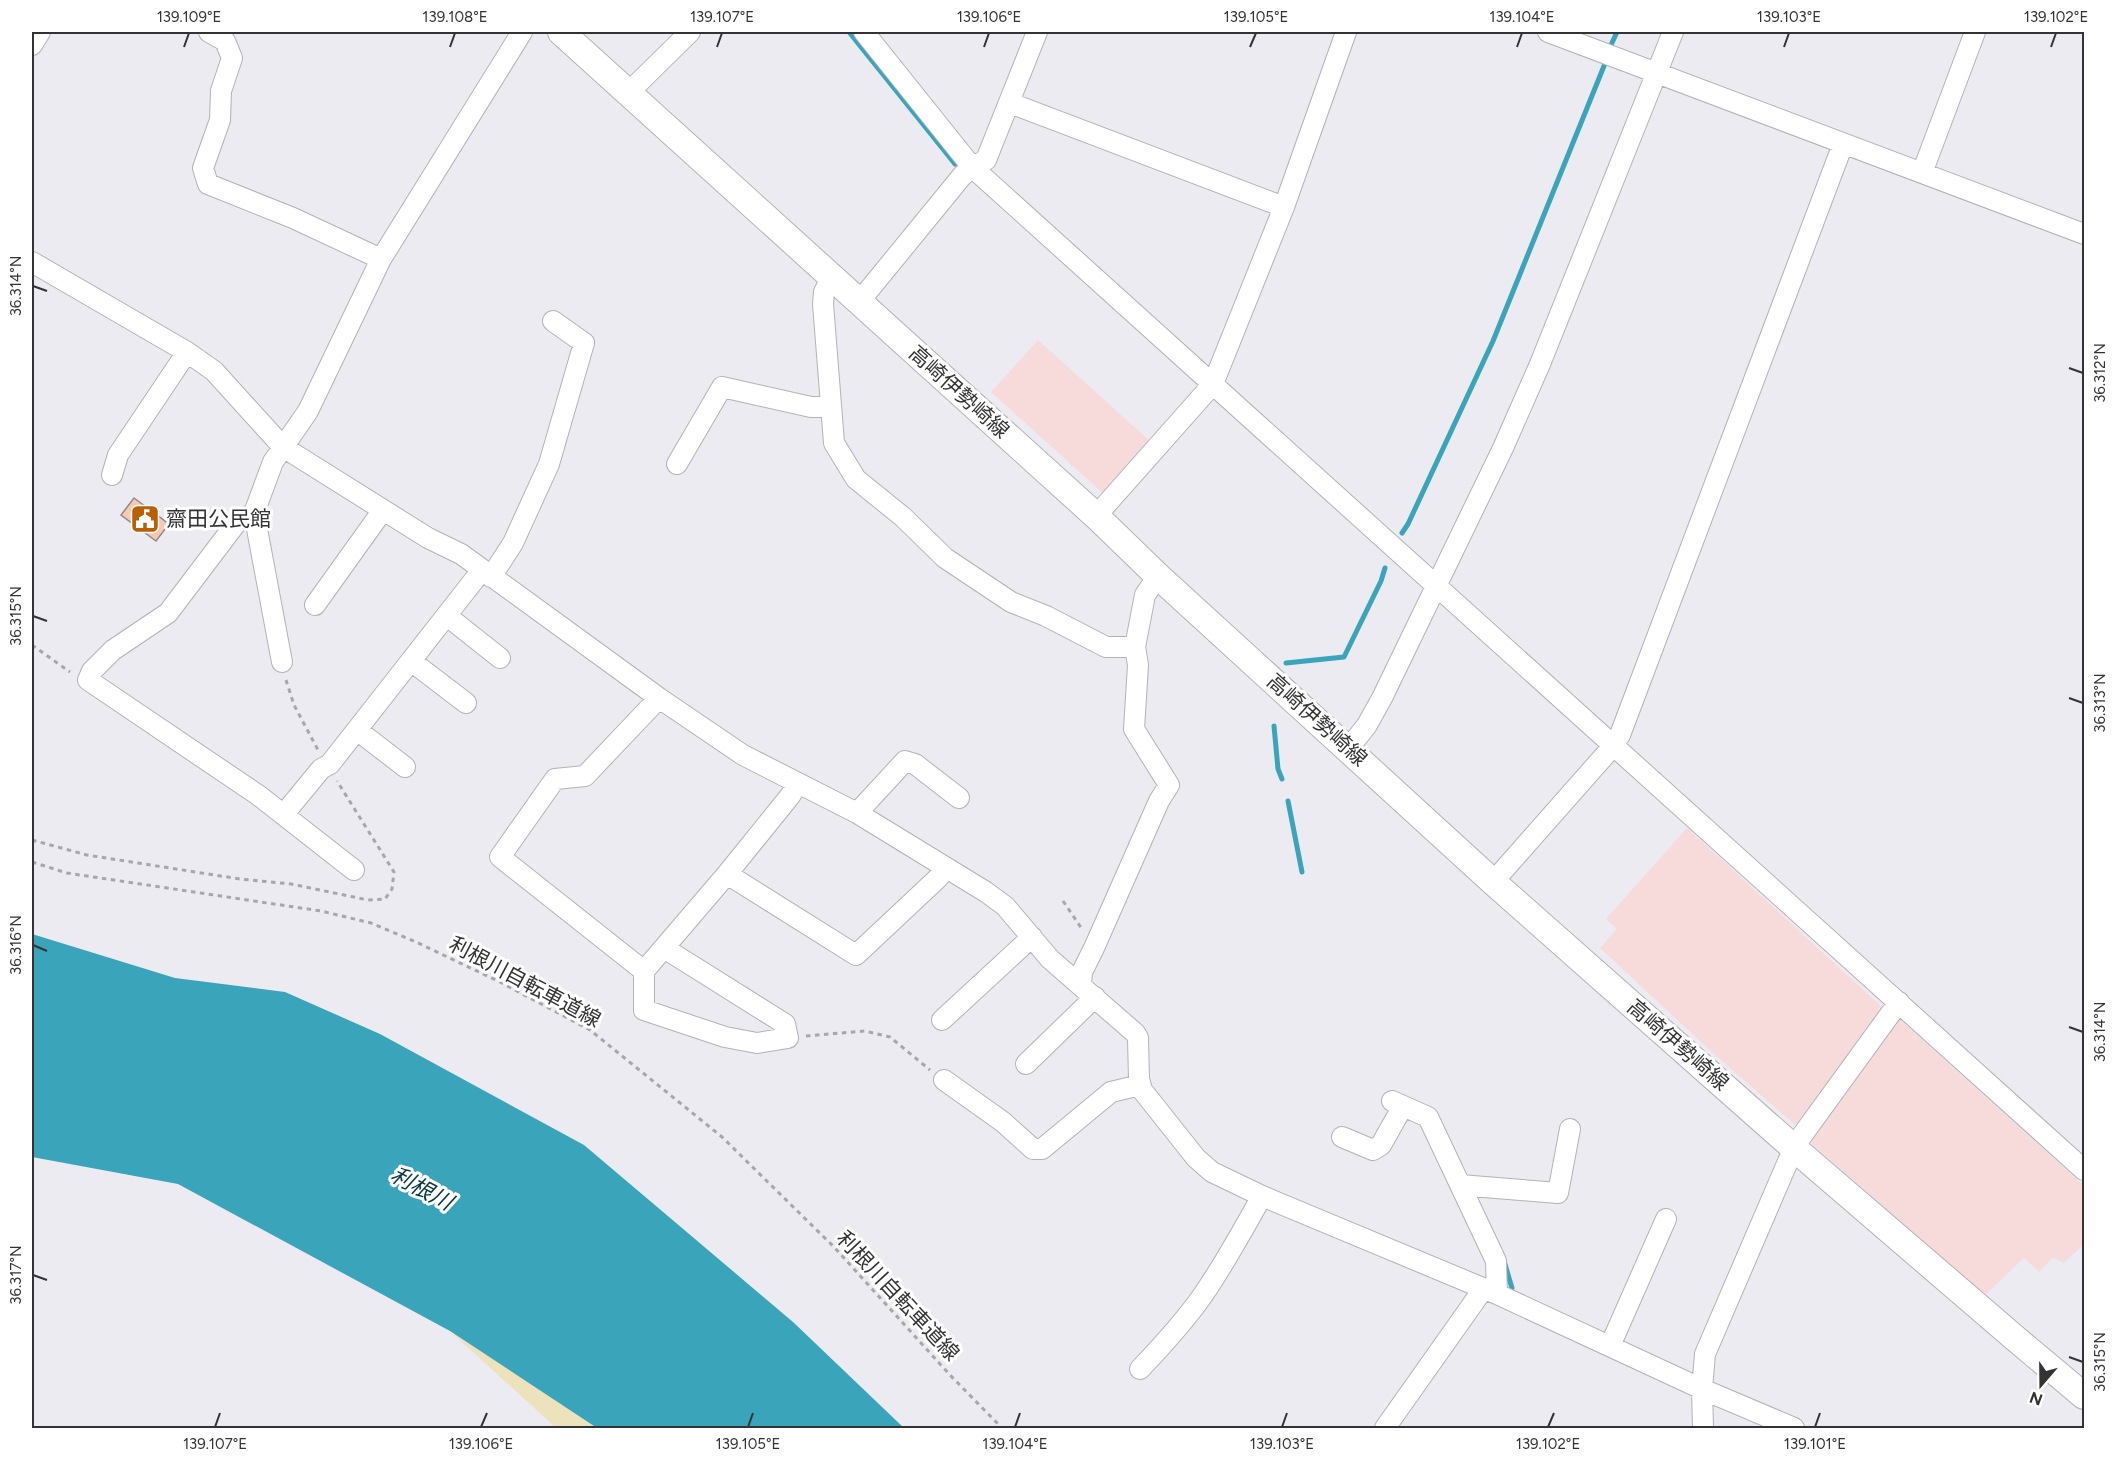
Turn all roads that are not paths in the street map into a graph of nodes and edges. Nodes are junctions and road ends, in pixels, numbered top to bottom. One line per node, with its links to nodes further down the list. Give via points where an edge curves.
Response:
1 (40, 32): 12 (street)
2 (209, 32): 21 (street, via 225,41 232,58 221,91 220,120 203,168 208,184)
3 (522, 32): 21 (street)
4 (561, 32): 14 (main road, 高崎伊勢崎線)
5 (690, 32): 14 (street)
6 (864, 32): 17 (street)
7 (1037, 32): 15 (street)
8 (1346, 32): 19 (street)
9 (1548, 32): 13 (street)
10 (1672, 32): 13 (street)
11 (1975, 32): 18 (street)
12 (32, 45)
13 (1656, 72): 16 (street); 37 (street, via 1526,395)
14 (628, 93): 23 (main road, 高崎伊勢崎線)
15 (1010, 103): 17 (street, via 986,160); 19 (street)
16 (1843, 144): 18 (street); 47 (street)
17 (972, 167): 24 (street); 27 (street)
18 (1922, 173): 20 (street)
19 (1284, 207): 27 (street)
20 (2085, 234)
21 (381, 259): 29 (street, via 308,411)
22 (32, 262): 26 (street)
23 (832, 277): 24 (main road, 高崎伊勢崎線); 28 (street, via 823,304)
24 (859, 302): 34 (main road, 高崎伊勢崎線)
25 (553, 321): 35 (street, via 584,343 549,464 513,543)
26 (187, 352): 29 (street, via 214,371); 31 (street, via 118,455)
27 (1213, 384): 34 (street); 37 (street)
28 (831, 407): 30 (street, via 811,407 722,387); 40 (street, via 834,443 856,479 945,558 1011,602 1106,647)
29 (283, 447): 32 (street); 33 (street, via 273,462)
30 (677, 464)
31 (112, 475)
32 (383, 510): 35 (street, via 461,554); 38 (street)
33 (254, 513): 43 (street); 53 (street, via 237,522 168,613 113,650 88,680)
34 (1096, 516): 36 (main road, 高崎伊勢崎線)
35 (487, 574): 39 (street); 44 (street)
36 (1158, 576): 40 (street, via 1145,595); 48 (main road, 高崎伊勢崎線)
37 (1436, 587): 47 (street); 48 (street, via 1382,698)
38 (315, 605)
39 (447, 616): 41 (street); 42 (street)
40 (1135, 647): 61 (street, via 1134,729 1169,786 1082,972)
41 (500, 658)
42 (411, 661): 45 (street); 46 (street)
43 (282, 662)
44 (659, 698): 50 (street, via 743,754); 60 (street, via 585,776 555,779 500,857)
45 (466, 704)
46 (357, 729): 49 (street); 53 (street)
47 (1613, 746): 57 (street); 62 (street)
48 (1348, 749): 57 (main road, 高崎伊勢崎線)
49 (405, 767)
50 (798, 783): 52 (street); 56 (street)
51 (959, 798): 52 (street, via 915,764 905,761)
52 (857, 813): 54 (street)
53 (284, 814): 55 (street)
54 (946, 868): 56 (street, via 856,955); 58 (street, via 1005,906)
55 (354, 870)
56 (728, 874): 59 (street)
57 (1493, 882): 69 (main road, 高崎伊勢崎線)
58 (1032, 937): 61 (street, via 1050,959); 63 (street)
59 (664, 948): 60 (street); 60 (street, via 785,1024 788,1038 757,1042 725,1037 644,1010)
60 (644, 971)
61 (1088, 991): 64 (street); 66 (street, via 1138,1038)
62 (1899, 1002): 69 (street); 70 (street)
63 (942, 1020)
64 (1026, 1064)
65 (944, 1080): 66 (street, via 1038,1150 1111,1092)
66 (1140, 1085): 72 (street, via 1203,1166)
67 (1570, 1129): 71 (street, via 1558,1193)
68 (1342, 1137): 71 (street, via 1373,1150 1381,1145 1398,1103 1428,1118)
69 (1795, 1149): 77 (street, via 1705,1354); 78 (main road, 高崎伊勢崎線)
70 (2085, 1170)
71 (1460, 1185): 74 (street, via 1496,1261)
72 (1262, 1196): 74 (street); 76 (street, via 1202,1297)
73 (1666, 1219): 75 (street)
74 (1490, 1291): 75 (street); 79 (street)
75 (1610, 1346): 77 (street)
76 (1140, 1369)
77 (1702, 1389): 80 (street); 81 (street)
78 (2085, 1396)
79 (1385, 1428)
80 (1703, 1428)
81 (1794, 1428)

